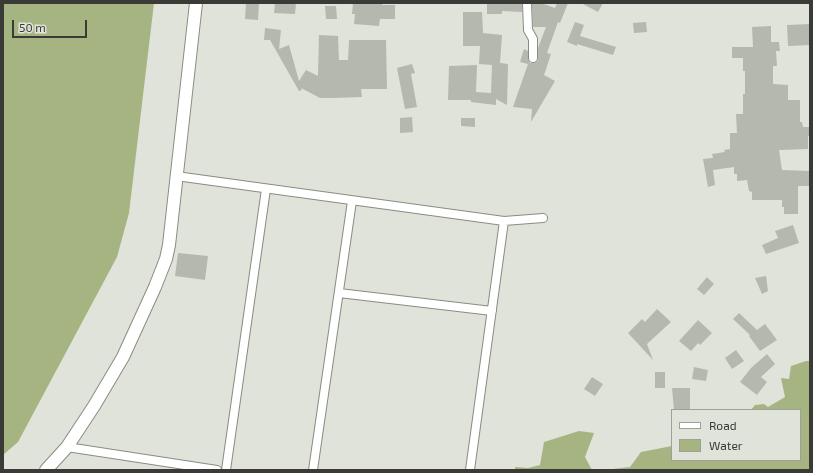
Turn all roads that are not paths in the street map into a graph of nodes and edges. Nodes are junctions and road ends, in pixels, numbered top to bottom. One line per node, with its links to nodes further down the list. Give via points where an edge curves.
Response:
1 (196, 3): 4 (street)
2 (527, 3): 3 (street, via 528,30 533,39)
3 (533, 58)
4 (176, 176): 5 (street); 11 (street, via 166,260 123,356)
5 (266, 189): 6 (street); 14 (street)
6 (352, 201): 8 (street); 9 (street)
7 (543, 218): 8 (street)
8 (504, 221): 10 (street)
9 (339, 293): 10 (street); 15 (street)
10 (492, 312): 16 (street)
11 (67, 447): 12 (street); 13 (street)
12 (46, 470)
13 (217, 470)
14 (226, 470)
15 (313, 470)
16 (470, 470)

